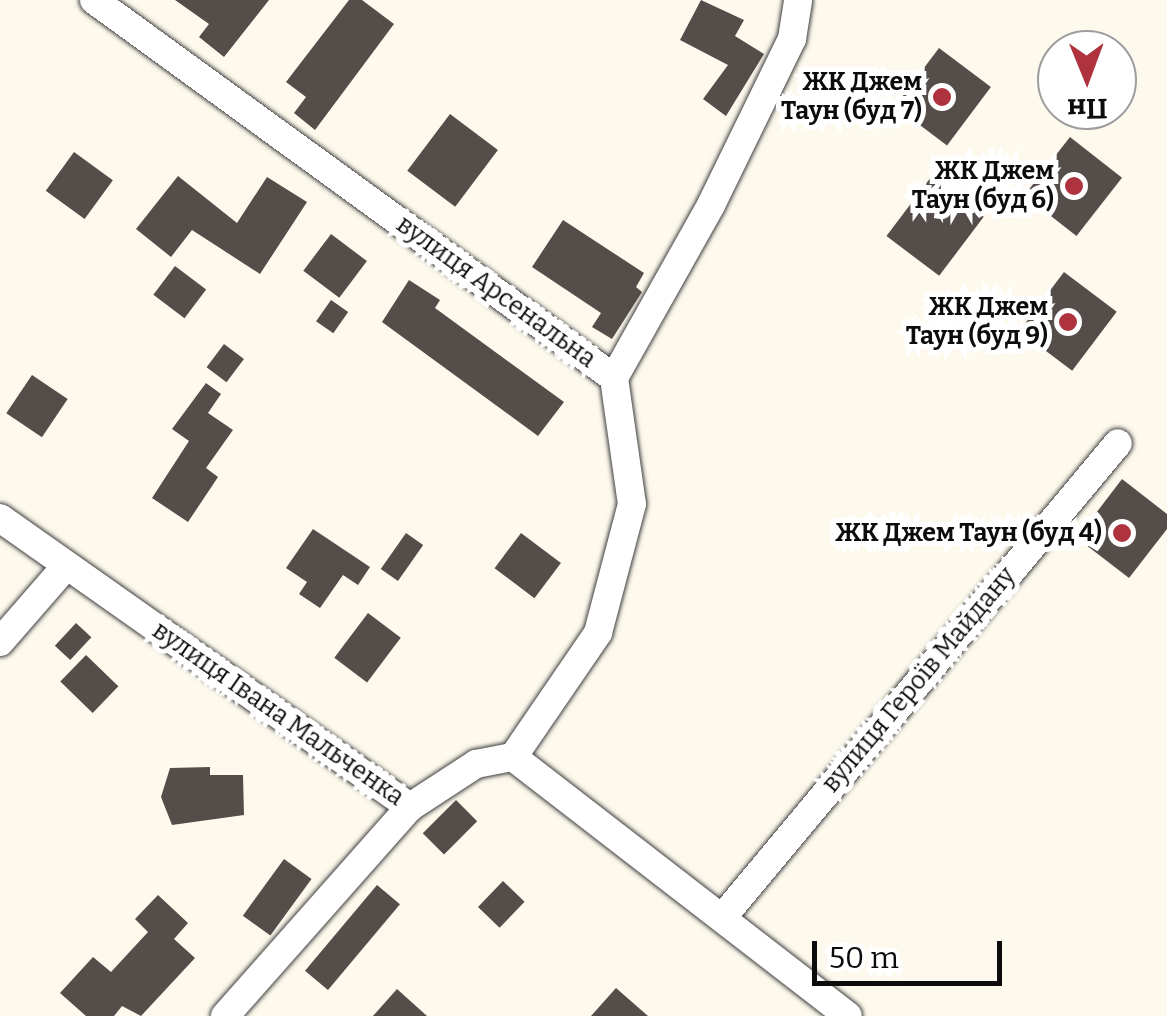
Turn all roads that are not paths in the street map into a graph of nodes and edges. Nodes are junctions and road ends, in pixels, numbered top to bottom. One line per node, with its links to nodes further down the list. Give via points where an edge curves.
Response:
1 (94, 0): 3 (street, вулиця Арсенальна)
2 (798, 0): 3 (street, via 792,39 768,89)
3 (614, 378): 8 (street, вулиця Арсенальна, via 632,504 598,633)
4 (1118, 442): 10 (street, вулиця Героїв Майдану)
5 (0, 518): 6 (street, вулиця Івана Мальченка)
6 (66, 566): 7 (street); 9 (street, вулиця Івана Мальченка)
7 (0, 642)
8 (512, 757): 9 (street, вулиця Івана Мальченка, via 467,769); 10 (street)
9 (410, 807): 11 (street)
10 (722, 918): 12 (street)
11 (225, 1016)
12 (848, 1016)

